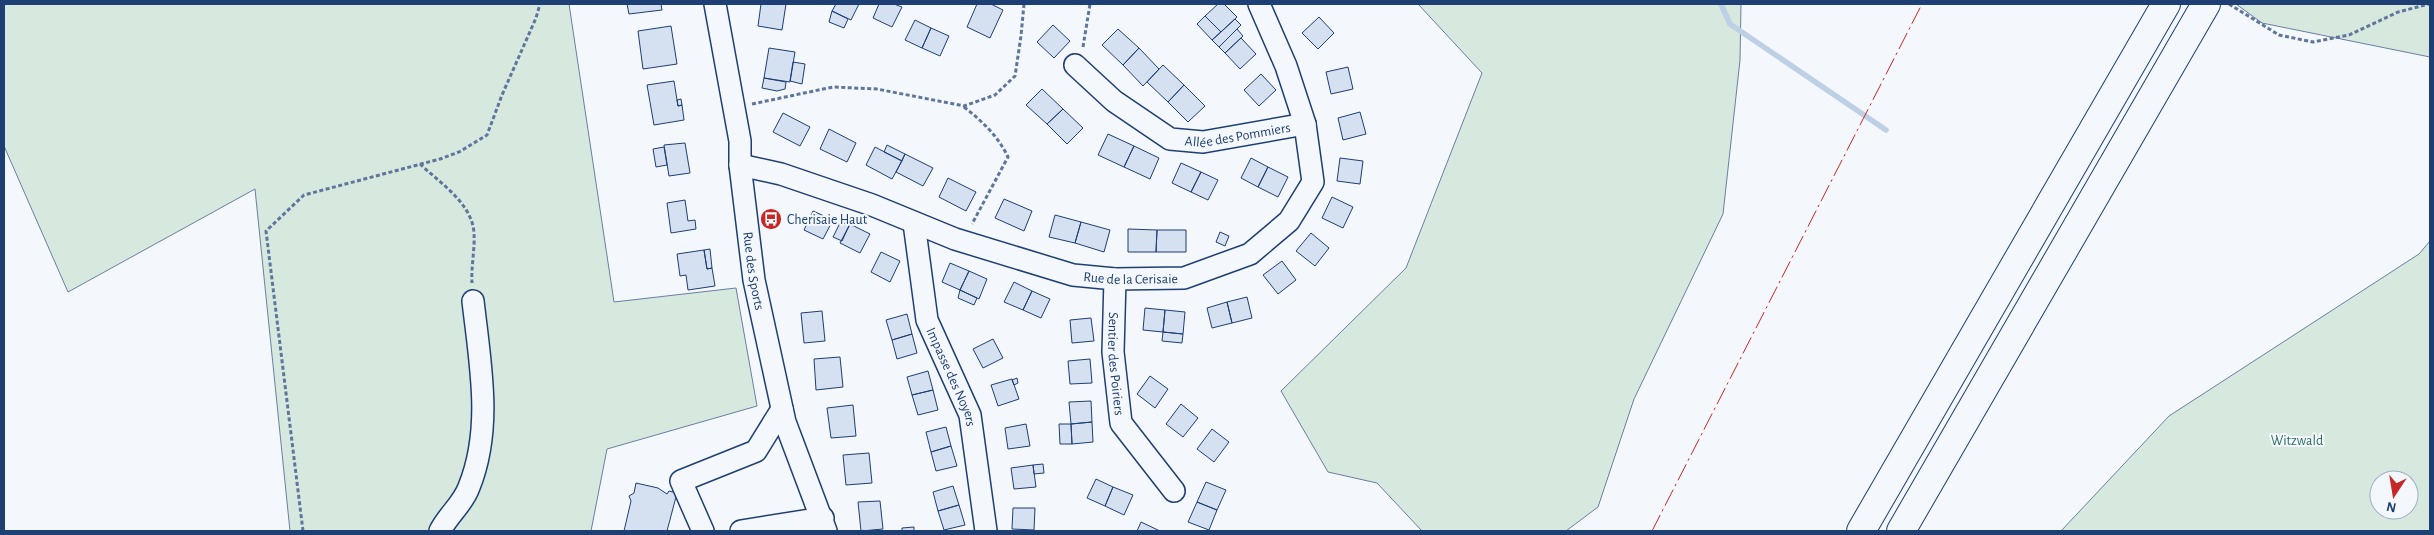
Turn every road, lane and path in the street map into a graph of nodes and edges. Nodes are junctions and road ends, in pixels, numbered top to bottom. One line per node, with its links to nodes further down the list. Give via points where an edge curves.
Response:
1 (540, 4): 14 (path, via 487,135 459,152)
2 (715, 4): 12 (street, Rue des Sports)
3 (1024, 4): 11 (path, via 1015,76 995,96)
4 (1090, 4): 10 (path, via 1081,58)
5 (1259, 4): 13 (street, Rue de la Cerisaie, via 1286,66)
6 (2166, 4): 28 (highway)
7 (2206, 4): 29 (highway)
8 (2229, 4): 9 (path, via 2279,35 2313,42 2349,34 2398,12)
9 (2428, 4)
10 (1075, 65): 13 (street, Allée des Pommiers, via 1114,101 1170,139 1203,142)
11 (964, 106): 12 (path, via 877,89 833,87); 17 (path, via 1000,142 1008,157 970,226)
12 (734, 108): 15 (street, Rue des Sports, via 740,141)
13 (1305, 124): 18 (street, Rue de la Cerisaie, via 1313,182 1289,221 1250,254 1184,278)
14 (420, 164): 19 (path, via 468,212 474,232); 23 (path, via 304,195 266,231)
15 (740, 165): 16 (street, Rue de la Cerisaie, via 781,174); 20 (street, Rue des Sports, via 754,280)
16 (914, 223): 17 (street, Rue de la Cerisaie); 27 (street, Impasse des Noyers, via 927,320 970,415)
17 (955, 239): 18 (street, Rue de la Cerisaie, via 1073,276)
18 (1115, 279): 21 (street, Sentier des Poiriers, via 1113,352 1121,423)
19 (473, 301): 24 (street, via 481,362 482,447 469,489)
20 (782, 409): 22 (street, Rue des Sports); 25 (street, via 756,451 680,481)
21 (1174, 491)
22 (825, 525): 26 (street)
23 (303, 531)
24 (440, 531)
25 (703, 531)
26 (741, 531)
27 (986, 531)
28 (1861, 531)
29 (1901, 531)

